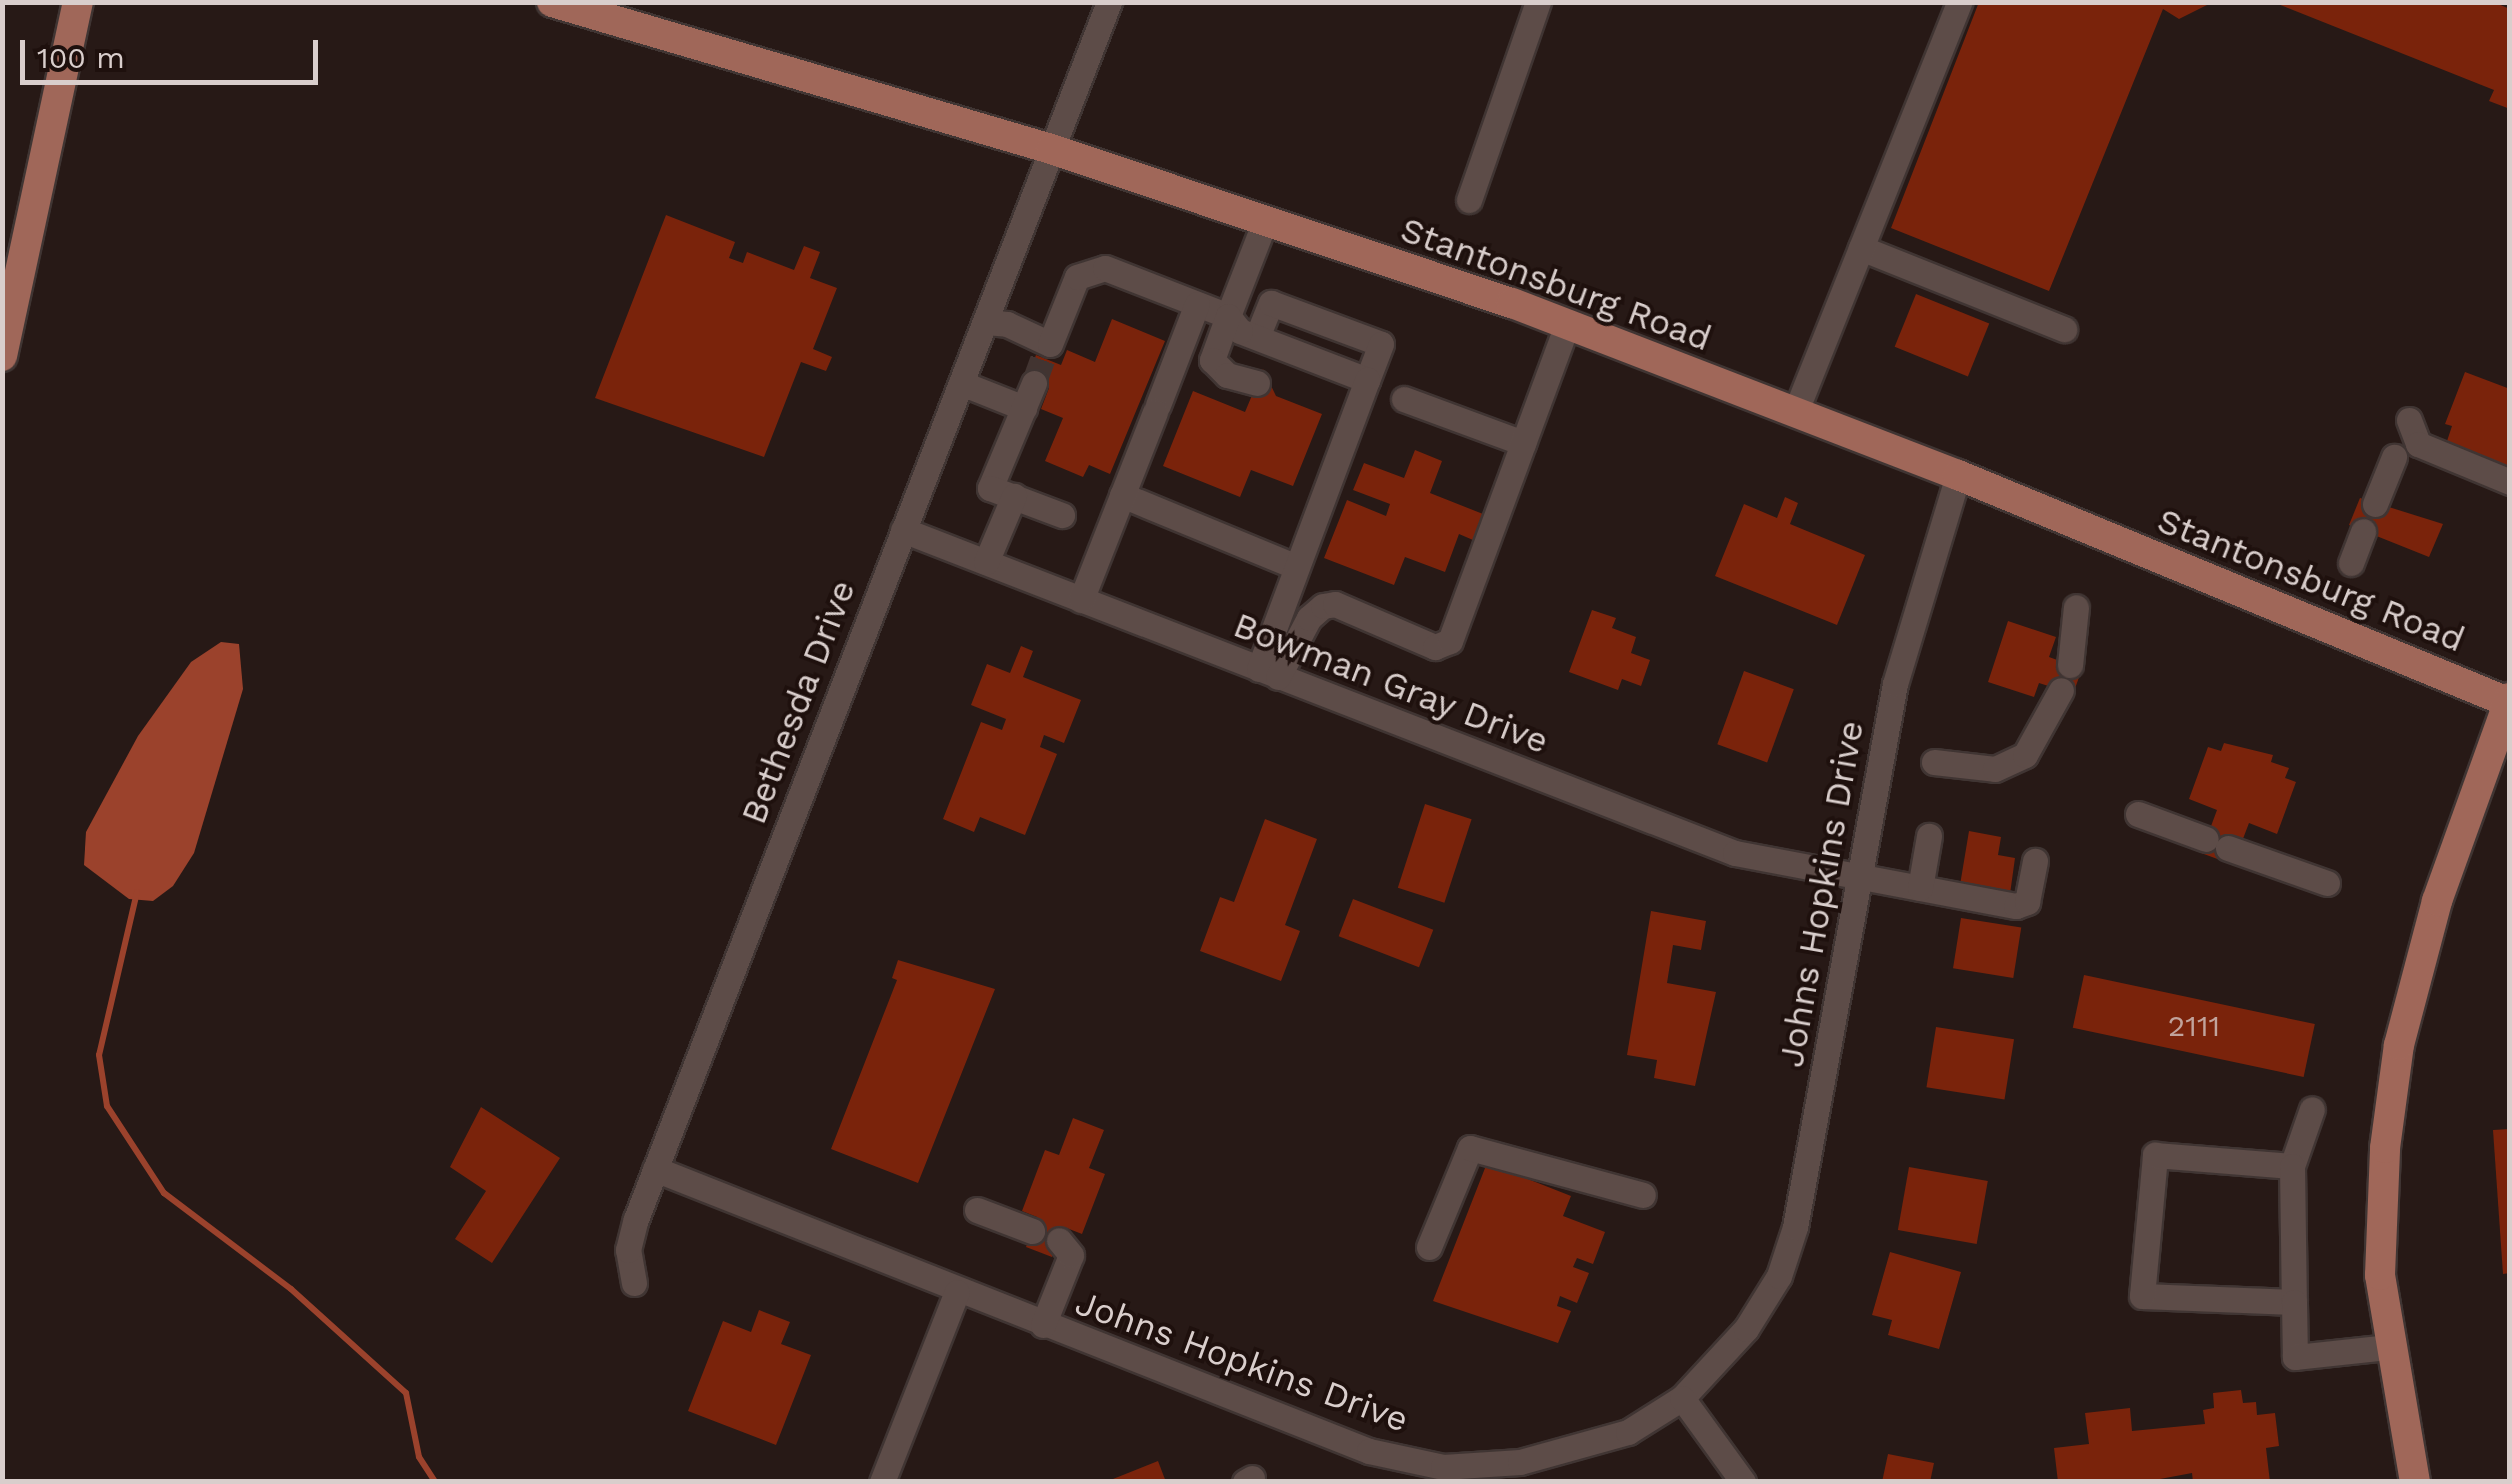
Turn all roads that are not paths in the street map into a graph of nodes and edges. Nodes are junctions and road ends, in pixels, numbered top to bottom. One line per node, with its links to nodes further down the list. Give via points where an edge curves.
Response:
1 (78, 2): 10 (main road)
2 (552, 2): 6 (main road, Stantonsburg Road)
3 (1109, 2): 6 (street, Bethesda Drive)
4 (1538, 2): 7 (street)
5 (1959, 2): 9 (street)
6 (1051, 149): 8 (main road, Stantonsburg Road); 13 (street, Bethesda Drive)
7 (1469, 200)
8 (1265, 221): 12 (street); 14 (main road, Stantonsburg Road)
9 (1861, 248): 15 (street); 24 (street)
10 (13, 258): 18 (main road)
11 (1198, 304): 12 (street); 13 (street, via 1104,268 1085,270 1046,351 1007,324); 30 (street)
12 (1228, 316): 16 (street, via 1240,331); 17 (street, via 1212,360 1226,376 1262,380)
13 (986, 322): 21 (street, Bethesda Drive)
14 (1567, 324): 24 (main road, Stantonsburg Road); 26 (street)
15 (2064, 329)
16 (1257, 337): 17 (street); 19 (street, via 1272,304 1381,344)
17 (1286, 350): 19 (street)
18 (2, 356)
19 (1368, 380): 38 (street)
20 (1034, 383): 23 (street)
21 (961, 384): 23 (street); 34 (street, Bethesda Drive)
22 (1404, 398): 26 (street)
23 (1024, 408): 31 (street, via 990,488)
24 (1796, 413): 28 (main road, Stantonsburg Road)
25 (2409, 420): 29 (street, via 2418,444)
26 (1523, 444): 42 (street, via 1444,648 1334,604 1309,618)
27 (2394, 457): 32 (street)
28 (1958, 475): 44 (main road, Stantonsburg Road); 49 (street, Johns Hopkins Drive, via 1895,684)
29 (2510, 482)
30 (1122, 495): 38 (street); 39 (street)
31 (1014, 496): 33 (street); 36 (street)
32 (2375, 504)
33 (1062, 515)
34 (902, 530): 36 (street, Bowman Gray Drive); 54 (street, Bethesda Drive)
35 (2363, 531): 37 (street)
36 (986, 562): 39 (street, Bowman Gray Drive)
37 (2351, 563)
38 (1297, 566): 42 (street)
39 (1081, 600): 42 (street, Bowman Gray Drive)
40 (2076, 607): 41 (street)
41 (2070, 665)
42 (1269, 673): 49 (street, Bowman Gray Drive, via 1734,853)
43 (2060, 690): 45 (street, via 2024,755 1995,769)
44 (2509, 701): 64 (main road, via 2437,902 2399,1044 2384,1148 2380,1275)
45 (1934, 762)
46 (2138, 814): 50 (street)
47 (1929, 836): 51 (street)
48 (2036, 862): 51 (street, Bowman Gray Drive, via 2028,902 2016,906)
49 (1862, 878): 51 (street, Bowman Gray Drive); 65 (street, Johns Hopkins Drive, via 1796,1227 1779,1276 1746,1329)
50 (2328, 883)
51 (1920, 888)
52 (2312, 1109): 53 (street)
53 (2292, 1166): 62 (street); 62 (street, via 2156,1155 2142,1296)
54 (655, 1168): 60 (street, Bethesda Drive, via 628,1250); 61 (street, Johns Hopkins Drive)
55 (1643, 1195): 59 (street, via 1470,1148)
56 (977, 1210): 57 (street)
57 (1032, 1231)
58 (1058, 1240): 63 (street, via 1072,1255)
59 (1429, 1247)
60 (634, 1284)
61 (958, 1292): 63 (street, Johns Hopkins Drive); 66 (street)
62 (2294, 1302): 64 (street, via 2295,1357)
63 (1043, 1326): 65 (street, Johns Hopkins Drive, via 1369,1450 1443,1467 1578,1450 1628,1432)
64 (2388, 1348): 68 (main road)
65 (1682, 1398): 67 (street)
66 (882, 1482)
67 (1743, 1482)
68 (2416, 1482)

